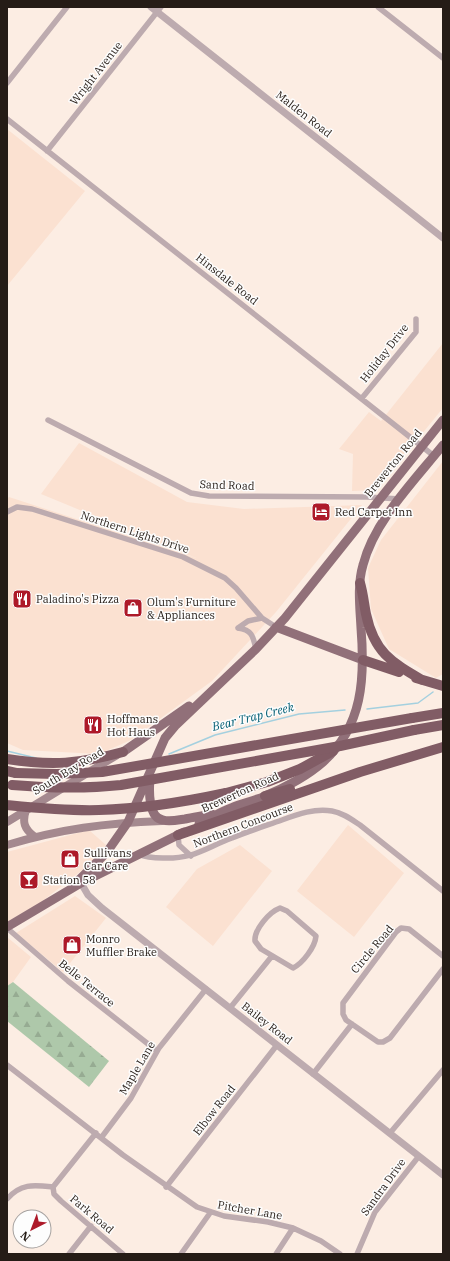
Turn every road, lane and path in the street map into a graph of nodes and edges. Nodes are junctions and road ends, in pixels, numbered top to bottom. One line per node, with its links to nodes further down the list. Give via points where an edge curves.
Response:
1 (67, 7): 5 (street)
2 (378, 7): 4 (street)
3 (156, 9): 7 (street, Wright Avenue); 8 (street, Malden Road)
4 (443, 58)
5 (7, 83)
6 (7, 119): 7 (street, Hinsdale Road)
7 (48, 151): 10 (street, Hinsdale Road)
8 (443, 238)
9 (416, 319): 10 (street, Holiday Drive, via 416,332)
10 (362, 398): 14 (street, Hinsdale Road)
11 (48, 420): 16 (street, Sand Road, via 191,493 209,496)
12 (443, 420): 14 (main road, Brewerton Road)
13 (443, 445): 15 (main road, Brewerton Road)
14 (422, 446): 15 (street, Hinsdale Road); 16 (main road, Brewerton Road)
15 (434, 456): 17 (main road, Brewerton Road)
16 (380, 498): 17 (street, Sand Road); 21 (main road, Brewerton Road)
17 (400, 499): 19 (main road, Brewerton Road, via 380,525 369,546)
18 (7, 512): 20 (street, Northern Lights Drive, via 17,508 32,509 183,557 225,578)
19 (360, 583): 23 (main road, Brewerton Road); 24 (highway, via 371,632 383,654 394,664)
20 (262, 618): 21 (street, Northern Lights Drive); 22 (street, via 248,621 238,628 247,629 252,633)
21 (276, 627): 22 (main road, Brewerton Road); 23 (main road)
22 (256, 649): 25 (main road, Brewerton Road)
23 (363, 660): 24 (highway); 30 (main road, Brewerton Road, via 363,680 358,704 352,722)
24 (422, 680): 26 (highway)
25 (220, 684): 31 (main road, South Bay Road); 34 (main road, Brewerton Road, via 165,738)
26 (443, 686)
27 (443, 713): 33 (highway, bridge, via 102,772)
28 (443, 725): 36 (highway, bridge, via 121,785 55,788)
29 (443, 747): 35 (highway)
30 (333, 751): 37 (main road, Brewerton Road, via 304,775); 38 (highway, bridge, via 300,769 267,782 186,802 100,810)
31 (123, 752): 32 (highway, via 92,761 55,764 35,764); 40 (main road, South Bay Road)
32 (7, 759)
33 (12, 772)
34 (150, 772): 41 (main road, via 149,799 157,817); 43 (main road, Brewerton Road)
35 (360, 772): 37 (highway); 44 (highway)
36 (9, 784)
37 (265, 796): 39 (main road, Brewerton Road)
38 (7, 805)
39 (231, 808): 41 (main road, via 208,815); 44 (main road, Brewerton Road)
40 (26, 810): 42 (main road, South Bay Road); 45 (main road, via 24,824 26,830)
41 (162, 820): 43 (main road)
42 (7, 822)
43 (128, 822): 45 (main road, via 90,825); 49 (main road, Brewerton Road, via 107,852)
44 (178, 835): 47 (main road, Brewerton Road); 48 (street, Northern Concourse, via 179,845)
45 (34, 837): 46 (main road)
46 (7, 845)
47 (139, 854): 48 (street, Northern Concourse, via 157,858); 49 (main road, Brewerton Road)
48 (191, 856): 50 (street, Northern Concourse, via 288,818 316,811 333,811 360,824)
49 (83, 879): 51 (main road, Brewerton Road); 55 (street, Bailey Road, via 88,895 102,908)
50 (443, 891)
51 (7, 928): 59 (street, Belle Terrace, via 68,981)
52 (272, 956): 52 (street, via 256,944 255,937 265,920 274,910 280,908 313,931 316,936 307,954 293,968); 56 (street)
53 (443, 956): 57 (street, Circle Road, via 409,929 402,928 396,932 343,1003 343,1014)
54 (443, 969): 57 (street, Circle Road, via 390,1038 378,1042)
55 (206, 989): 56 (street, Bailey Road); 59 (street, Maple Lane)
56 (230, 1008): 58 (street, Bailey Road)
57 (352, 1024): 62 (street)
58 (278, 1045): 62 (street, Bailey Road); 69 (street, Elbow Road)
59 (157, 1051): 65 (street, Maple Lane, via 131,1098)
60 (7, 1065): 63 (street)
61 (443, 1070): 64 (street)
62 (313, 1074): 64 (street, Bailey Road)
63 (96, 1133): 65 (street); 68 (street)
64 (390, 1133): 66 (street, Bailey Road)
65 (101, 1138): 69 (street, Pitcher Lane)
66 (418, 1156): 67 (street, Bailey Road); 79 (street, Sandra Drive, via 375,1212)
67 (443, 1175)
68 (53, 1187): 70 (street, via 27,1185 19,1188); 72 (street, Park Road, via 54,1194)
69 (166, 1187): 71 (street, Pitcher Lane)
70 (7, 1199)
71 (210, 1213): 73 (street, Pitcher Lane); 76 (street)
72 (91, 1226): 74 (street); 75 (street, Park Road)
73 (293, 1228): 77 (street); 78 (street, Pitcher Lane, via 321,1241)
74 (69, 1254)
75 (123, 1254)
76 (181, 1254)
77 (276, 1254)
78 (340, 1254)
79 (357, 1254)

